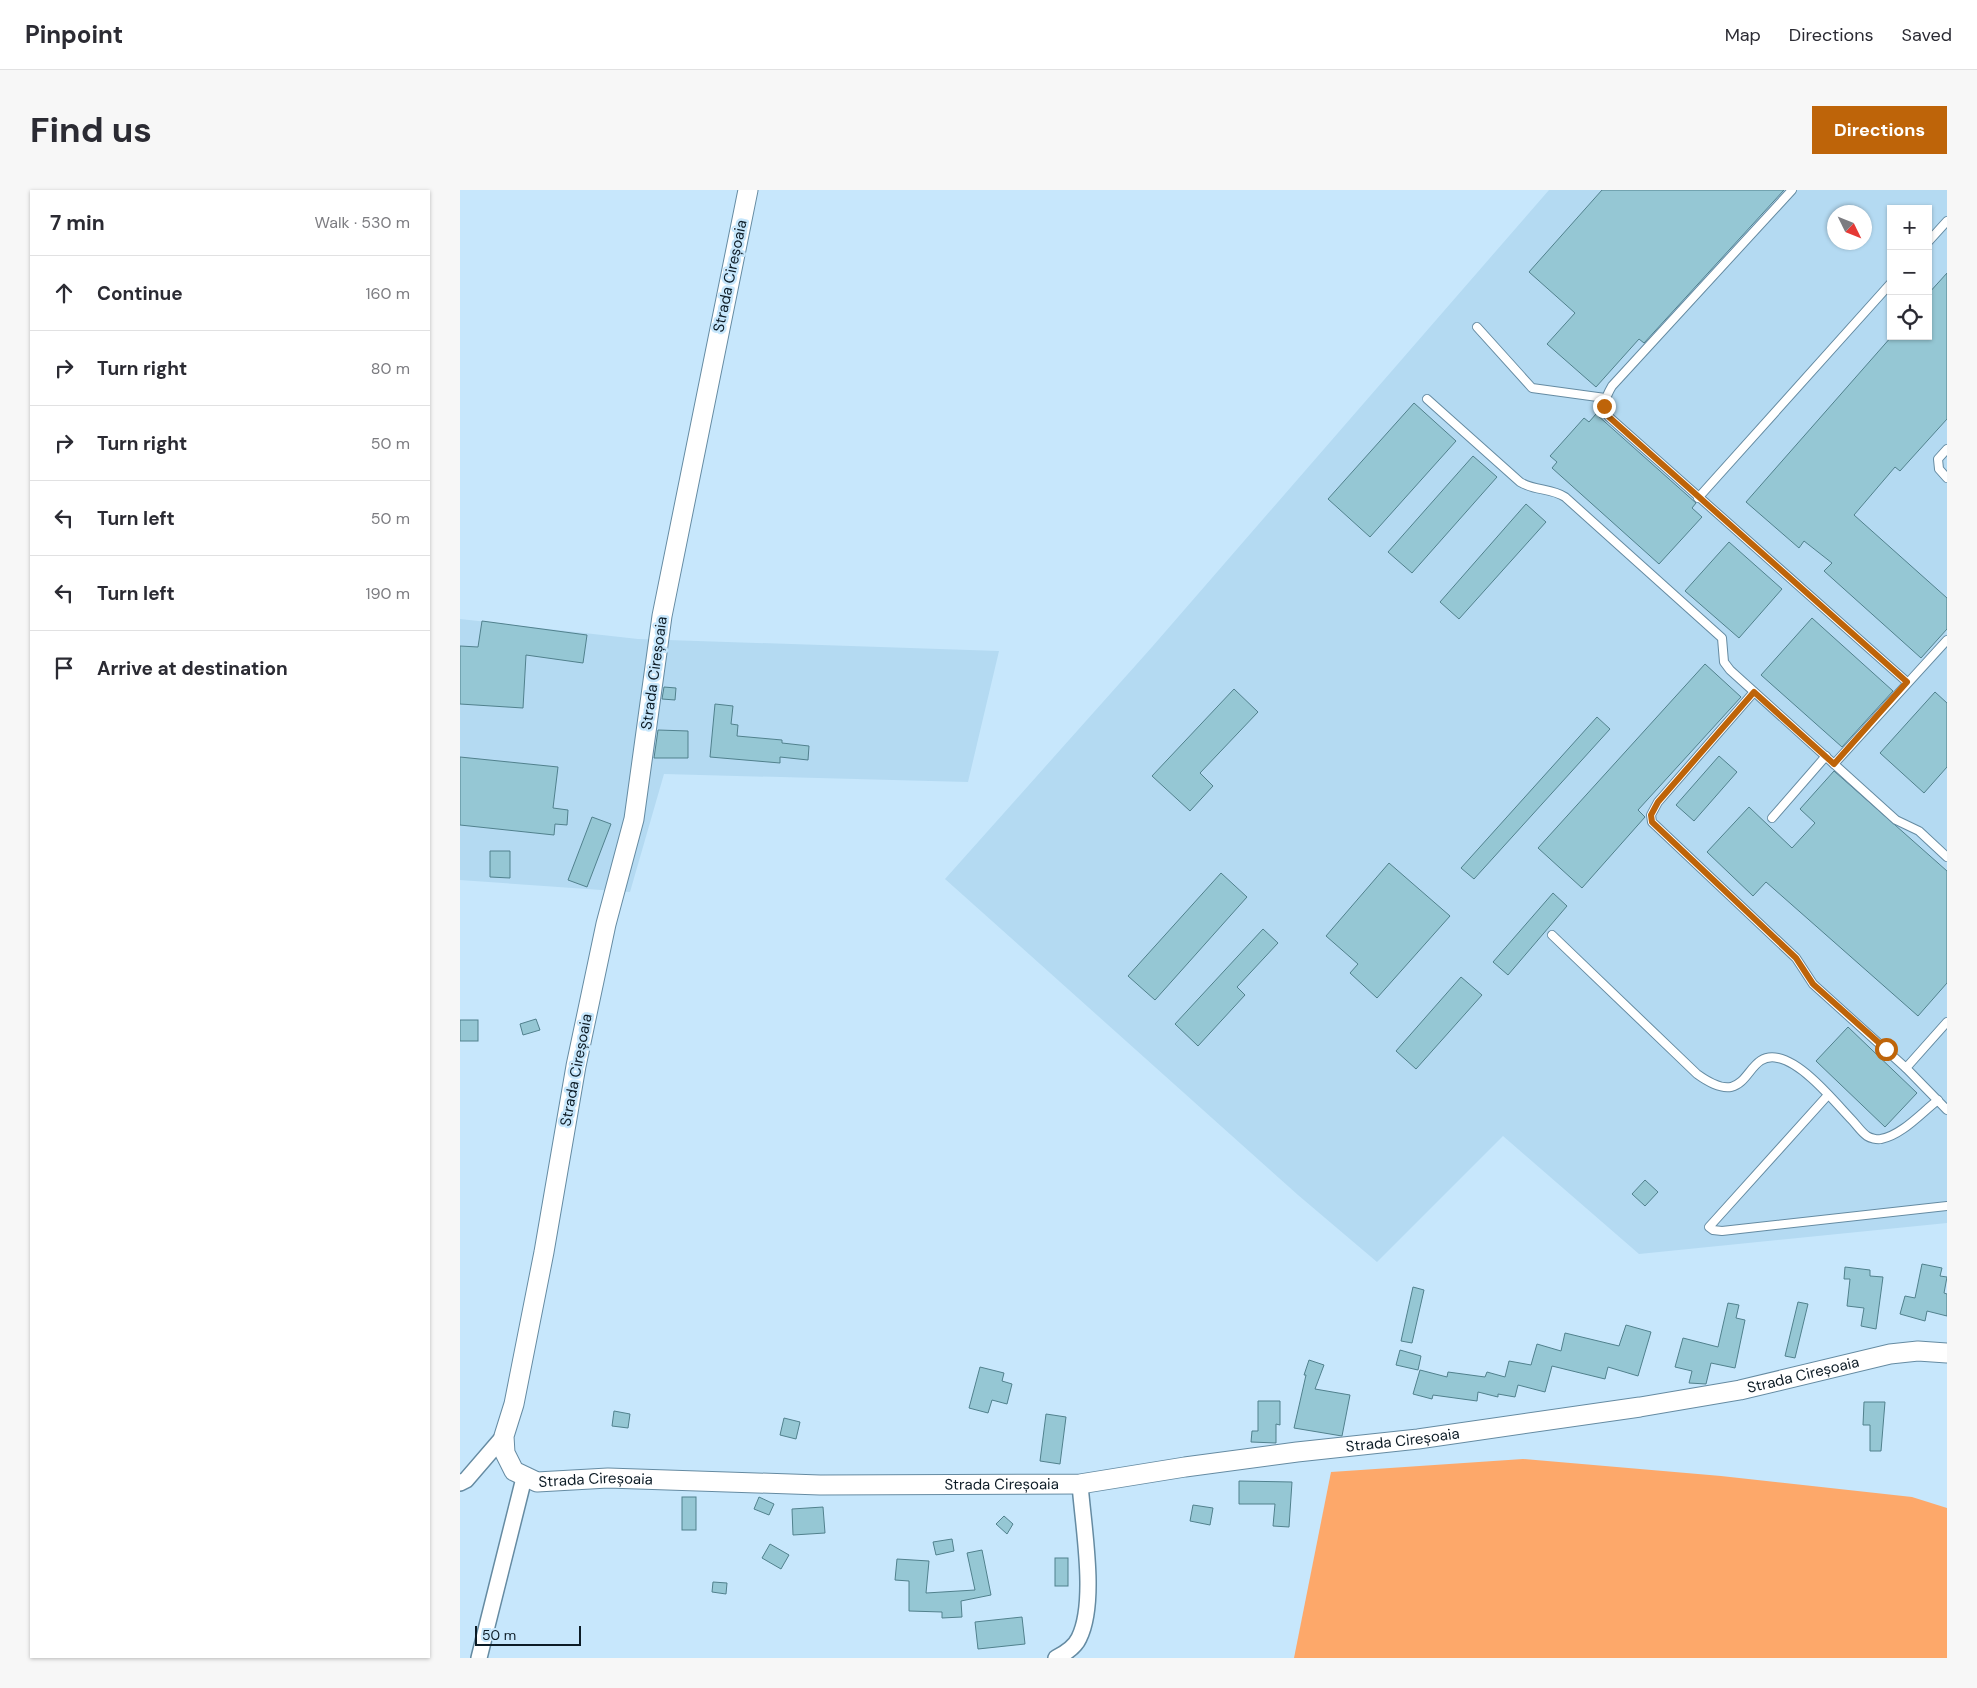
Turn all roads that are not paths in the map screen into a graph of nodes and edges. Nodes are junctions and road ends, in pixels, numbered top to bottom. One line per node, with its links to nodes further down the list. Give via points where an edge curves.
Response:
1 (748, 190): 27 (street, Strada Cireșoaia, via 662,616 634,818 606,924 576,1066 544,1252 514,1404)
2 (1792, 190): 7 (lane, via 1612,386)
3 (1947, 221): 4 (lane)
4 (1932, 238)
5 (1887, 288): 11 (lane)
6 (1477, 327): 7 (lane, via 1532,388)
7 (1605, 398): 11 (lane, via 1604,406 1609,417)
8 (1427, 399): 14 (lane, via 1520,482 1528,487 1558,492 1565,497 1722,638 1724,662)
9 (1947, 449): 10 (lane, via 1938,459 1939,469)
10 (1947, 478)
11 (1698, 498): 13 (lane)
12 (1947, 640): 13 (lane)
13 (1907, 682): 16 (lane)
14 (1754, 692): 15 (lane); 21 (lane, via 1658,802 1651,815 1652,822 1796,958 1813,984)
15 (1826, 756): 16 (lane); 17 (lane)
16 (1834, 764): 18 (lane, via 1896,820 1919,831)
17 (1772, 818)
18 (1947, 857)
19 (1552, 935): 22 (lane, via 1712,1085 1722,1089 1734,1087 1759,1063 1776,1057 1791,1062)
20 (1947, 1022): 21 (lane)
21 (1906, 1068): 23 (lane)
22 (1828, 1095): 23 (lane, via 1867,1136 1879,1140 1893,1135); 25 (lane, via 1709,1227 1722,1231)
23 (1938, 1100): 24 (lane)
24 (1947, 1110)
25 (1947, 1206)
26 (1947, 1353): 30 (street, Strada Cireșoaia, via 1918,1351 1890,1354 1740,1390 1640,1407 1418,1439 1213,1463)
27 (504, 1436): 28 (street, Strada Cireșoaia, via 506,1453 514,1471); 29 (street)
28 (524, 1478): 30 (street, Strada Cireșoaia, via 537,1482 608,1478 820,1484); 31 (street)
29 (460, 1483)
30 (1080, 1484): 32 (street, via 1087,1614 1079,1640)
31 (479, 1658)
32 (1056, 1658)

